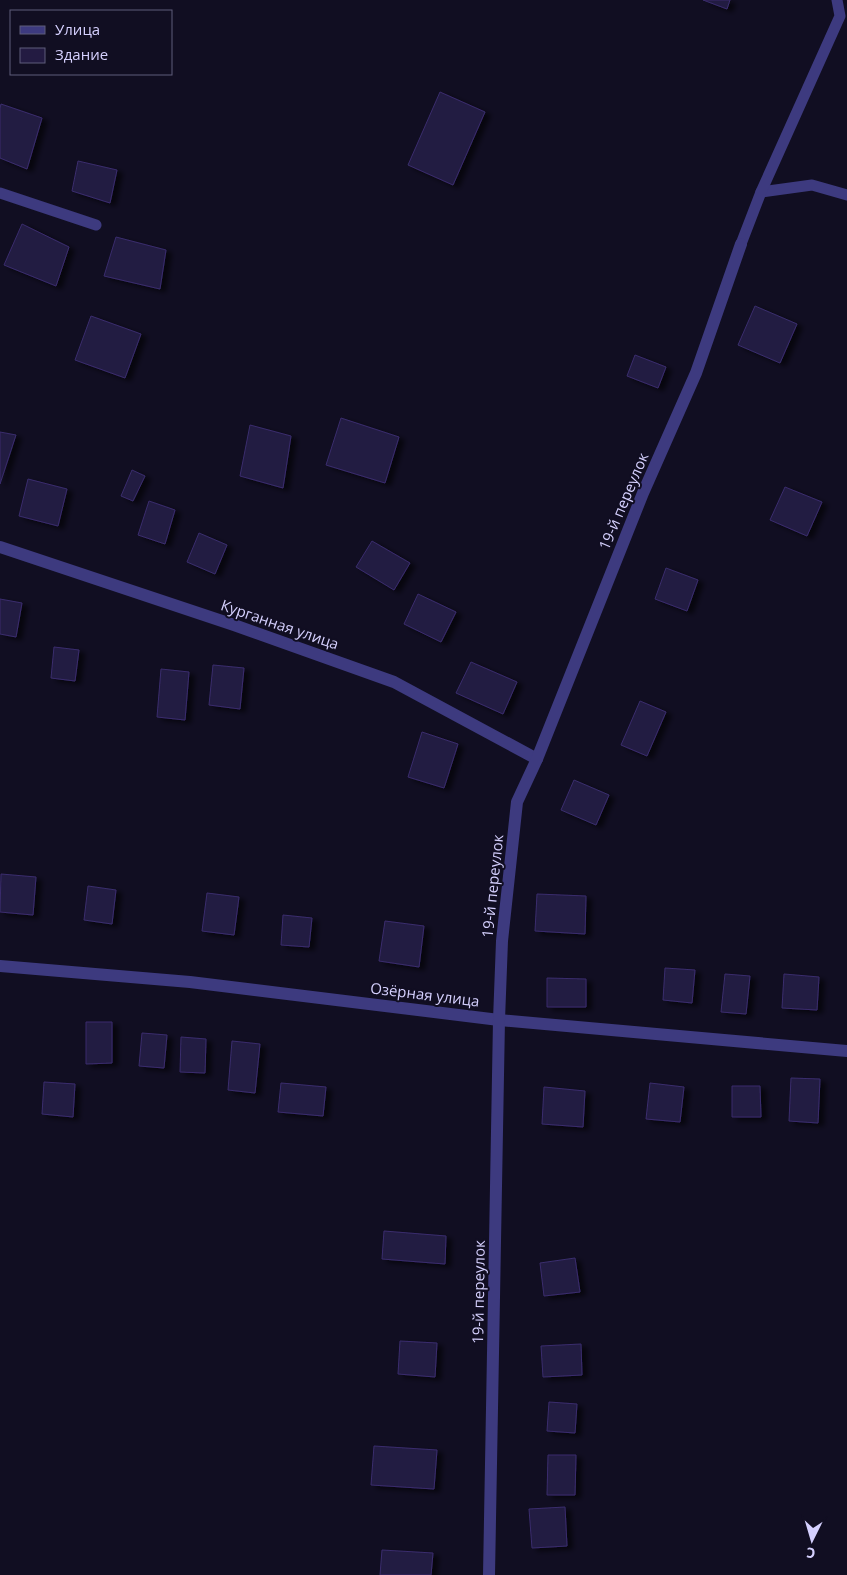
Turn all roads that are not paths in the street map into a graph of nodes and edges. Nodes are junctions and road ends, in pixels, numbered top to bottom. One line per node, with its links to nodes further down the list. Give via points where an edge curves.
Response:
1 (837, 0): 2 (lane, via 840,16)
2 (761, 192): 4 (lane, via 812,185); 6 (lane)
3 (0, 193): 5 (lane)
4 (847, 195)
5 (96, 225)
6 (741, 244): 8 (street, 19-й переулок, via 696,373 643,493)
7 (0, 547): 8 (street, Курганная улица, via 394,682)
8 (537, 759): 10 (street, 19-й переулок, via 517,802 502,941)
9 (0, 966): 10 (street, Озёрная улица, via 190,982)
10 (499, 1020): 11 (street, Озёрная улица); 12 (street, 19-й переулок)
11 (847, 1051)
12 (489, 1575)

